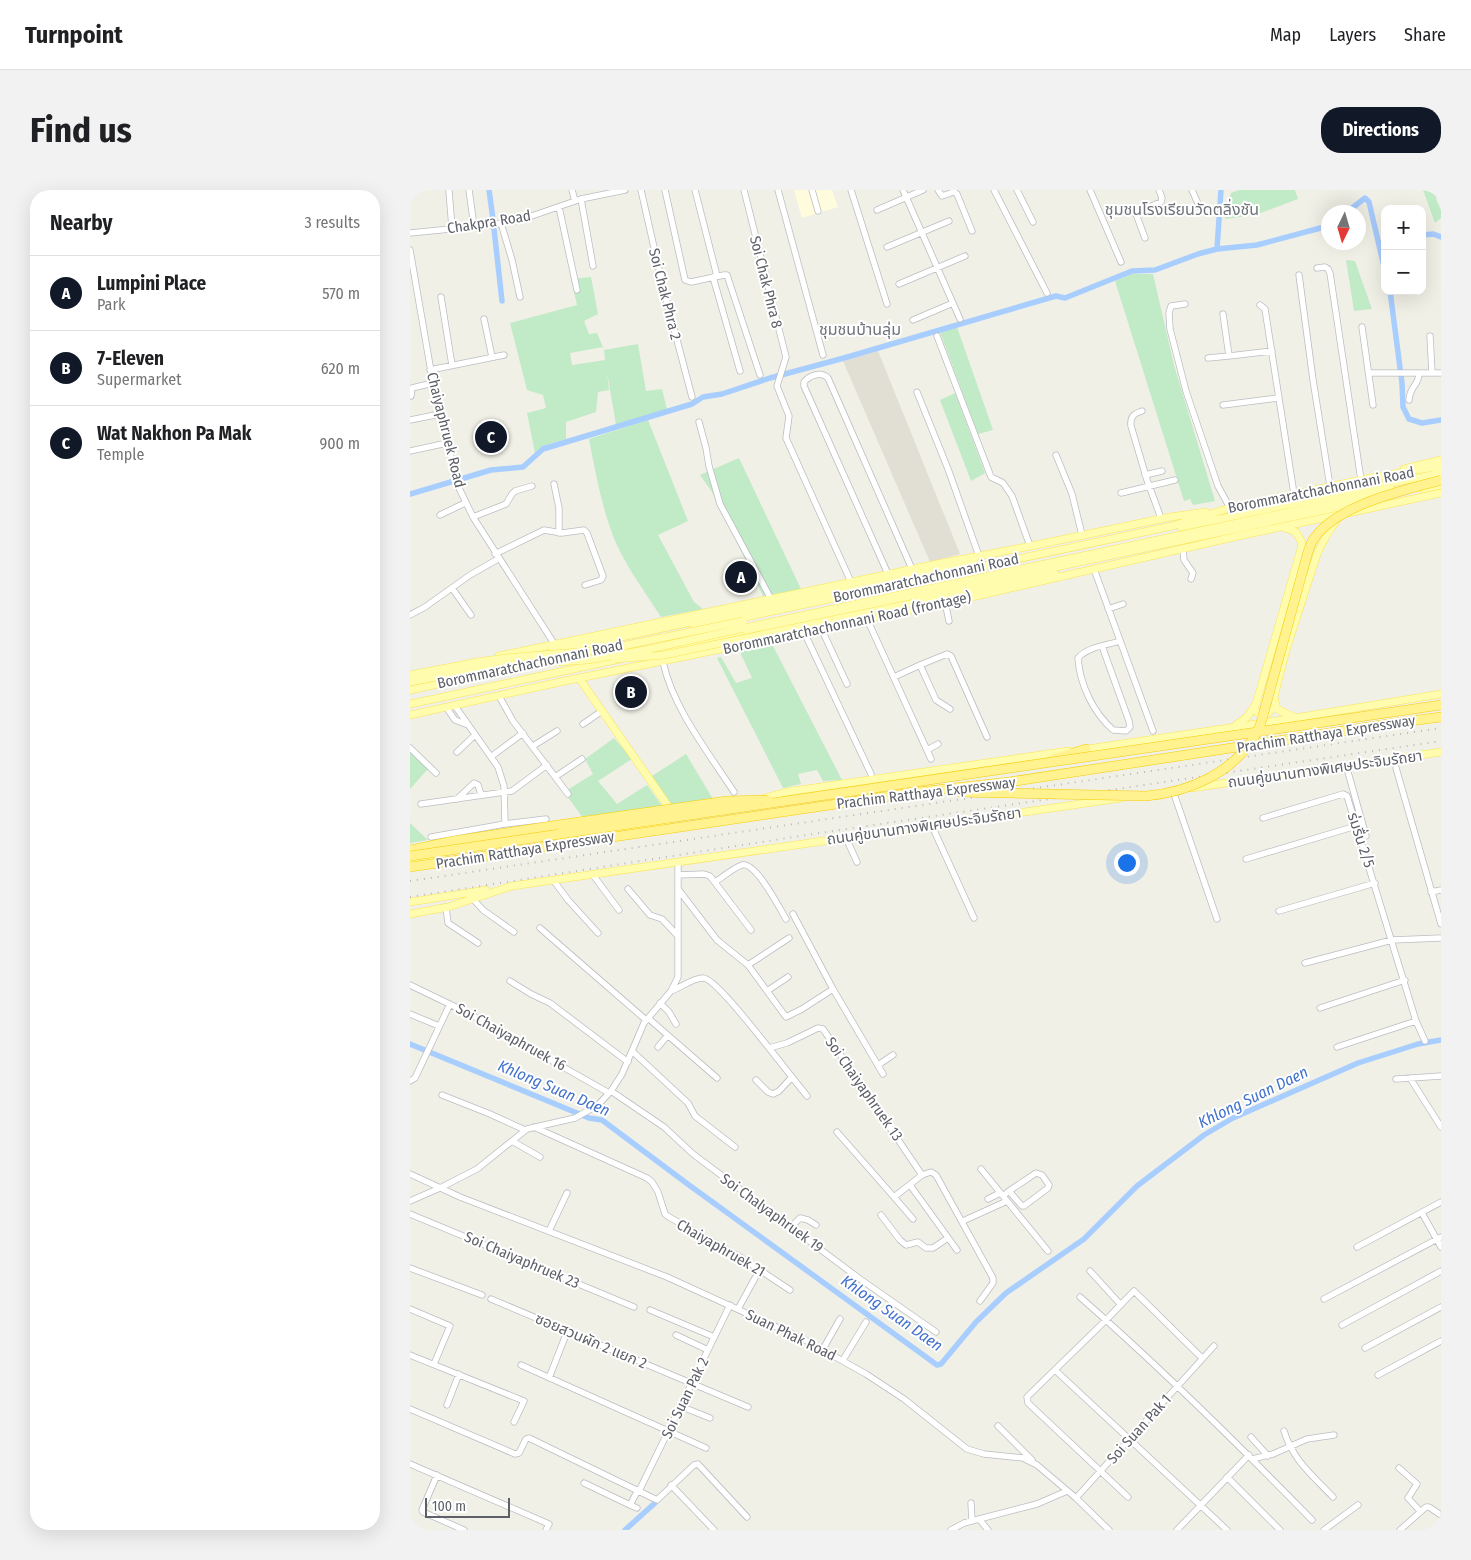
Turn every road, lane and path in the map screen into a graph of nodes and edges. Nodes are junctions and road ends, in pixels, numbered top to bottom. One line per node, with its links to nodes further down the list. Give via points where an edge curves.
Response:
1 (469, 190): 30 (street)
2 (572, 190): 22 (street)
3 (625, 190): 20 (street, Chakpra Road)
4 (641, 190): 79 (street, Soi Chak Phra 2)
5 (665, 190): 44 (street, via 686,280 690,282)
6 (695, 190): 44 (street)
7 (744, 190): 128 (street, Soi Chak Phra 8, via 786,357 777,386 789,416 786,438)
8 (778, 190): 64 (street)
9 (812, 190): 26 (street)
10 (851, 190): 52 (street)
11 (903, 190): 21 (street)
12 (923, 190): 21 (street)
13 (938, 190): 32 (street, via 942,196 957,194)
14 (994, 190): 48 (street)
15 (1017, 190): 28 (street)
16 (1090, 190): 39 (street)
17 (1159, 190): 35 (street, via 1161,202 1136,214)
18 (1192, 190): 23 (street)
19 (449, 191): 31 (street)
20 (614, 191): 22 (street, Chakpra Road)
21 (907, 198): 25 (street); 33 (street)
22 (578, 200): 24 (street, Chakpra Road); 40 (street)
23 (1199, 206)
24 (559, 207): 29 (street, Chakpra Road); 47 (street)
25 (877, 210)
26 (818, 211)
27 (949, 221): 33 (street)
28 (1033, 222)
29 (501, 223): 30 (street, Chakpra Road); 50 (street)
30 (474, 226): 31 (street, Chakpra Road)
31 (452, 228): 34 (street, Chakpra Road)
32 (972, 231)
33 (921, 232): 36 (street); 41 (street)
34 (410, 233)
35 (1145, 238)
36 (887, 247)
37 (410, 250): 46 (street, Chaiyaphruek Road)
38 (965, 256): 41 (street)
39 (1121, 262)
40 (593, 266)
41 (938, 268): 45 (street); 51 (street)
42 (1317, 268): 98 (street, via 1324,267 1330,273)
43 (1299, 275): 103 (street)
44 (715, 276): 70 (street); 75 (street, via 726,275 729,278)
45 (899, 284)
46 (413, 288): 69 (street, Chaiyaphruek Road)
47 (577, 290)
48 (1047, 293)
49 (441, 297): 68 (street)
50 (520, 297)
51 (954, 303): 57 (street); 58 (street)
52 (887, 304)
53 (1185, 304): 109 (street, via 1171,306 1170,328 1186,391)
54 (1260, 305): 62 (street, via 1265,309)
55 (1223, 314): 65 (street)
56 (484, 319): 66 (street)
57 (960, 319)
58 (913, 320)
59 (1362, 327): 71 (street)
60 (937, 336): 120 (street, via 991,477 1002,483 1012,496)
61 (1430, 336): 73 (street)
62 (1272, 351): 65 (street); 80 (street)
63 (504, 354): 66 (street)
64 (823, 355)
65 (1229, 356): 67 (street)
66 (492, 357): 68 (street)
67 (1208, 358)
68 (452, 365): 69 (street)
69 (430, 370): 76 (street, Chaiyaphruek Road)
70 (740, 371)
71 (1371, 373): 72 (street); 83 (street)
72 (1419, 373): 73 (street); 81 (street)
73 (1432, 373): 74 (street)
74 (1441, 373)
75 (760, 374)
76 (433, 383): 78 (street, via 412,388); 85 (street, Chaiyaphruek Road)
77 (917, 392): 123 (street)
78 (411, 396)
79 (692, 397)
80 (1278, 398): 82 (street); 107 (street)
81 (1408, 400)
82 (1222, 405)
83 (1373, 405)
84 (1142, 411): 95 (street, via 1130,420)
85 (440, 414): 86 (street); 88 (street, Chaiyaphruek Road)
86 (410, 420)
87 (699, 422): 131 (street, via 720,504)
88 (447, 443): 89 (street); 108 (street, Chaiyaphruek Road)
89 (410, 451)
90 (1056, 455): 117 (street, via 1072,494)
91 (1441, 460): 96 (main road)
92 (1441, 466): 96 (main road, Borommaratchachonnani Road)
93 (1162, 472): 95 (street)
94 (1441, 473): 139 (main road)
95 (1145, 475): 104 (street)
96 (1375, 477): 98 (main road, Borommaratchachonnani Road)
97 (1175, 480): 104 (street)
98 (1361, 480): 103 (main road, Borommaratchachonnani Road)
99 (1441, 480): 139 (main road, bridge); 201 (highway, bridge, via 1354,509 1315,536 1257,732 1246,750 1219,772 1191,787 1146,796)
100 (554, 484): 116 (street, via 559,508)
101 (1441, 485): 114 (main road, Borommaratchachonnani Road)
102 (532, 486): 112 (street, via 515,491 506,504)
103 (1330, 486): 107 (main road, Borommaratchachonnani Road)
104 (1149, 487): 105 (street); 113 (street)
105 (1121, 493)
106 (1441, 493): 111 (main road, Borommaratchachonnani Road)
107 (1294, 494): 109 (main road, Borommaratchachonnani Road)
108 (465, 503): 110 (street); 112 (street, Chaiyaphruek Road)
109 (1228, 508): 113 (main road); 151 (main road, Borommaratchachonnani Road, via 1172,526)
110 (440, 514)
111 (1343, 514): 115 (main road, Borommaratchachonnani Road); 118 (main road)
112 (473, 518): 122 (street, Chaiyaphruek Road)
113 (1161, 518): 117 (main road)
114 (1290, 518): 115 (main road); 157 (main road, Borommaratchachonnani Road)
115 (1280, 527): 119 (main road, via 1296,532); 121 (main road, Borommaratchachonnani Road (frontage))
116 (559, 533): 122 (street, via 539,531); 129 (street, via 586,531 603,578)
117 (1082, 535): 120 (main road)
118 (1322, 542): 119 (main road, via 1317,536 1311,536); 164 (main road, via 1286,650 1274,697)
119 (1302, 543): 167 (main road)
120 (1033, 546): 123 (main road); 125 (main road)
121 (1183, 548): 124 (main road, Borommaratchachonnani Road (frontage)); 127 (street, via 1184,560 1193,573)
122 (497, 556): 130 (street); 143 (street, Chaiyaphruek Road)
123 (979, 556): 125 (main road)
124 (1091, 570): 132 (main road, Borommaratchachonnani Road (frontage)); 134 (street); 147 (main road, bridge, via 1050,575 664,655)
125 (911, 572): 126 (main road); 126 (street, via 828,378 821,374 809,377 804,386); 146 (main road, bridge)
126 (888, 574): 128 (main road)
127 (1191, 579)
128 (851, 582): 131 (main road)
129 (585, 585)
130 (452, 588): 135 (street); 136 (street)
131 (771, 599): 143 (main road)
132 (945, 602): 137 (main road, Borommaratchachonnani Road (frontage)); 138 (street)
133 (1123, 604): 134 (street)
134 (1108, 609): 142 (street)
135 (410, 615)
136 (471, 615)
137 (867, 619): 140 (main road, Borommaratchachonnani Road (frontage)); 152 (street)
138 (949, 621)
139 (744, 624): 146 (main road, bridge, via 603,650); 147 (main road, bridge, via 645,650)
140 (821, 628): 141 (main road, Borommaratchachonnani Road (frontage)); 156 (street)
141 (804, 632): 148 (main road, Borommaratchachonnani Road (frontage)); 196 (street)
142 (1120, 640): 144 (street); 178 (street)
143 (555, 645): 145 (main road)
144 (1102, 646): 144 (street, via 1079,655 1078,664 1088,699 1113,730 1126,731 1130,727 1129,721)
145 (502, 655): 150 (main road); 151 (main road)
146 (537, 655): 150 (main road, bridge)
147 (588, 660): 154 (main road, bridge, via 493,666)
148 (663, 662): 153 (main road, Borommaratchachonnani Road (frontage)); 200 (street, via 680,707)
149 (920, 665): 152 (street); 166 (street, via 936,700); 181 (street, via 947,654 951,656)
150 (410, 674)
151 (472, 677): 158 (main road, Borommaratchachonnani Road)
152 (894, 677): 186 (street)
153 (579, 678): 155 (main road, Borommaratchachonnani Road (frontage)); 168 (main road)
154 (410, 682)
155 (560, 682): 157 (main road); 160 (main road, Borommaratchachonnani Road (frontage))
156 (847, 684)
157 (481, 689): 161 (main road, Borommaratchachonnani Road)
158 (410, 690)
159 (1441, 694): 171 (main road)
160 (499, 696): 163 (main road, Borommaratchachonnani Road (frontage)); 179 (street)
161 (410, 704)
162 (1441, 705): 217 (highway, Prachim Ratthaya Expressway, bridge)
163 (455, 706): 165 (main road, Borommaratchachonnani Road (frontage)); 175 (street)
164 (1275, 706): 167 (main road, via 1267,714 1260,714); 171 (main road)
165 (446, 707): 169 (main road, Borommaratchachonnani Road (frontage)); 175 (street, via 455,720)
166 (950, 709)
167 (1254, 709): 176 (main road)
168 (602, 711): 173 (street); 206 (main road)
169 (410, 715)
170 (1441, 717): 172 (highway, Prachim Ratthaya Expressway)
171 (1296, 718): 176 (main road)
172 (1395, 723): 174 (highway); 201 (highway, Prachim Ratthaya Expressway, bridge, via 1009,782)
173 (583, 724)
174 (1441, 724)
175 (468, 725): 180 (street)
176 (1231, 728): 185 (main road)
177 (557, 731): 183 (street)
178 (1153, 731)
179 (523, 733): 183 (street); 189 (street)
180 (475, 736): 187 (street); 189 (street)
181 (987, 738)
182 (938, 744): 186 (street)
183 (533, 746): 192 (street)
184 (410, 748): 195 (street)
185 (1086, 749): 207 (main road, via 786,792 736,807); 217 (highway, bridge, via 1021,768 807,799 719,802 483,836)
186 (927, 750): 191 (street)
187 (456, 752)
188 (1441, 752): 193 (main road, ถนนคู่ขนานทางพิเศษประจิมรัถยา)
189 (492, 756): 199 (street, via 502,778)
190 (582, 759): 197 (street)
191 (931, 759)
192 (547, 765): 197 (street); 199 (street, via 516,789)
193 (1346, 765): 198 (main road, ถนนคู่ขนานทางพิเศษประจิมรัถยา); 214 (street)
194 (1396, 768): 232 (street)
195 (436, 773)
196 (871, 774)
197 (556, 776): 203 (street)
198 (1173, 791): 212 (main road, ถนนคู่ขนานทางพิเศษประจิมรัถยา); 244 (street)
199 (504, 792): 202 (street); 211 (street)
200 (734, 792)
201 (918, 792): 222 (highway, Prachim Ratthaya Expressway, bridge)
202 (481, 794): 204 (street); 204 (street, via 478,784 474,783)
203 (568, 794)
204 (457, 799): 205 (street)
205 (421, 804)
206 (673, 813): 207 (main road); 210 (main road)
207 (683, 816): 210 (main road, via 685,823 679,829 672,828)
208 (1263, 818): 213 (street, ร่มรื่น 2/5, via 1343,794 1347,796)
209 (546, 819): 211 (street)
210 (668, 822): 217 (main road, via 463,852); 219 (main road)
211 (505, 824): 215 (street)
212 (932, 826): 216 (main road, ถนนคู่ขนานทางพิเศษประจิมรัถยา); 243 (street)
213 (1356, 826): 218 (street); 227 (street, ร่มรื่น 2/5)
214 (1366, 836)
215 (431, 837)
216 (846, 838): 220 (main road, ถนนคู่ขนานทางพิเศษประจิมรัถยา); 221 (street)
217 (410, 853)
218 (1246, 859)
219 (410, 862)
220 (678, 862): 223 (main road, ถนนคู่ขนานทางพิเศษประจิมรัถยา); 224 (street)
221 (857, 862)
222 (410, 867)
223 (593, 874): 225 (main road, ถนนคู่ขนานทางพิเศษประจิมรัถยา); 238 (street)
224 (678, 875): 226 (street, via 706,874); 230 (street)
225 (554, 881): 228 (main road, ถนนคู่ขนานทางพิเศษประจิมรัถยา); 249 (street)
226 (715, 882): 242 (street, via 741,866 750,866); 247 (street)
227 (1375, 883): 239 (street); 253 (street, ร่มรื่น 2/5)
228 (512, 886): 233 (main road, ถนนคู่ขนานทางพิเศษประจิมรัถยา); 235 (main road)
229 (628, 889): 250 (street, via 650,915 662,919)
230 (678, 889): 250 (street); 256 (street, via 717,940)
231 (1441, 890): 232 (street)
232 (1431, 892): 245 (street)
233 (485, 894): 234 (main road, ถนนคู่ขนานทางพิเศษประจิมรัถยา); 236 (main road)
234 (473, 899): 237 (main road, ถนนคู่ขนานทางพิเศษประจิมรัถยา); 248 (street)
235 (410, 902)
236 (410, 906)
237 (446, 907): 240 (main road, ถนนคู่ขนานทางพิเศษประจิมรัถยา); 254 (street, via 448,923)
238 (619, 910)
239 (1279, 910)
240 (410, 914)
241 (793, 914): 261 (street)
242 (786, 918)
243 (974, 918)
244 (1217, 919)
245 (1441, 924)
246 (540, 928): 268 (street)
247 (751, 930)
248 (514, 932)
249 (598, 933)
250 (677, 935): 262 (street, via 678,977)
251 (788, 938): 256 (street)
252 (1441, 938): 253 (street)
253 (1392, 940): 255 (street); 258 (street, ร่มรื่น 2/5)
254 (478, 943)
255 (1305, 963)
256 (748, 964): 263 (street)
257 (788, 977): 263 (street)
258 (1405, 980): 266 (street); 269 (street, ร่มรื่น 2/5)
259 (510, 981): 279 (street, via 550,1003)
260 (410, 985): 265 (street, Soi Chaiyaphruek 16)
261 (833, 989): 263 (street, via 787,1018); 280 (street)
262 (671, 991): 264 (street); 276 (street, via 707,978 730,1000)
263 (767, 991)
264 (660, 1003): 268 (street); 270 (street)
265 (450, 1004): 271 (street); 289 (street, Soi Chaiyaphruek 16)
266 (1320, 1008)
267 (410, 1014): 271 (street)
268 (647, 1019): 272 (street); 277 (street)
269 (1416, 1021): 273 (street, ร่มรื่น 2/5); 275 (street)
270 (676, 1024)
271 (439, 1026): 288 (street, via 415,1078)
272 (667, 1036): 274 (street); 284 (street)
273 (1425, 1041)
274 (658, 1047)
275 (1337, 1047)
276 (769, 1048): 283 (street); 301 (street, Soi Chaiyaphruek 13, via 788,1043 816,1028 822,1029)
277 (632, 1051): 279 (street); 297 (street, via 688,1104 698,1119)
278 (893, 1055): 280 (street)
279 (628, 1062): 289 (street)
280 (878, 1065): 281 (street)
281 (883, 1074)
282 (1441, 1076): 286 (street)
283 (792, 1077): 287 (street, via 773,1094); 291 (street)
284 (717, 1078)
285 (1396, 1078): 286 (street)
286 (1410, 1078): 293 (street)
287 (756, 1080)
288 (410, 1081)
289 (610, 1092): 292 (street, via 590,1110 575,1118); 317 (street, Soi Chalyaphruek 19, via 664,1127 693,1154)
290 (442, 1095): 294 (street)
291 (807, 1096)
292 (534, 1127): 294 (street); 329 (street, Chaiyaphruek 21, via 647,1178 654,1185 665,1214)
293 (1441, 1127)
294 (525, 1130): 296 (street)
295 (838, 1132): 307 (street)
296 (512, 1141): 298 (street); 303 (street, via 477,1169)
297 (735, 1147)
298 (540, 1157)
299 (981, 1169): 306 (street)
300 (410, 1174): 303 (street, Suan Phak Road)
301 (922, 1175): 302 (street); 315 (street, via 931,1172 936,1175)
302 (910, 1185): 307 (street); 319 (street)
303 (440, 1188): 309 (street); 318 (street, Suan Phak Road)
304 (1009, 1191): 304 (street, via 1024,1206 1049,1185 1036,1172); 306 (street)
305 (567, 1193): 318 (street)
306 (1004, 1196): 308 (street); 315 (street); 324 (street)
307 (894, 1197): 314 (street)
308 (988, 1199)
309 (410, 1201)
310 (1441, 1202): 311 (street)
311 (1422, 1213): 320 (street); 321 (street)
312 (410, 1214): 337 (street, Soi Chaiyaphruek 23)
313 (881, 1215): 319 (street, via 906,1245 918,1242 926,1248 933,1248)
314 (913, 1219)
315 (963, 1222): 334 (street, via 994,1281)
316 (816, 1225): 317 (street, via 800,1218)
317 (791, 1227): 347 (street, Soi Chalyaphruek 19)
318 (549, 1231): 335 (street, Suan Phak Road, via 634,1263)
319 (948, 1238): 323 (street)
320 (1439, 1239): 322 (street); 333 (street)
321 (1357, 1247)
322 (1441, 1247)
323 (957, 1250)
324 (1048, 1251)
325 (410, 1268): 330 (street)
326 (1090, 1271): 336 (street)
327 (1441, 1271): 345 (street)
328 (755, 1278): 340 (street)
329 (790, 1290)
330 (482, 1295)
331 (1080, 1297): 343 (street)
332 (491, 1299): 346 (street, ซอยสวนผัก 2 แยก 2)
333 (1324, 1299)
334 (980, 1301)
335 (730, 1305): 340 (street, Suan Phak Road); 349 (street, Soi Suan Pak 2)
336 (1121, 1305): 343 (street); 356 (street, via 1134,1290)
337 (634, 1307)
338 (1441, 1307): 352 (street)
339 (410, 1309): 358 (street, via 450,1326)
340 (738, 1309): 353 (street, Suan Phak Road)
341 (650, 1310): 349 (street)
342 (840, 1319): 353 (street)
343 (1106, 1320): 360 (street); 365 (street)
344 (866, 1322): 357 (street)
345 (1342, 1325)
346 (568, 1332): 363 (street); 364 (street, ซอยสวนผัก 2 แยก 2)
347 (936, 1332)
348 (676, 1336): 354 (street)
349 (714, 1337): 354 (street, Soi Suan Pak 2)
350 (1441, 1341): 362 (street)
351 (1214, 1346): 356 (street, Soi Suan Pak 1)
352 (1365, 1348)
353 (823, 1349): 357 (street, Suan Phak Road)
354 (708, 1350): 364 (street, Soi Suan Pak 2)
355 (410, 1355): 358 (street)
356 (1202, 1358): 365 (street, Soi Suan Pak 1)
357 (843, 1360): 383 (street, Suan Phak Road, via 919,1409 968,1449 1023,1458)
358 (434, 1364): 361 (street)
359 (521, 1365): 363 (street)
360 (1055, 1370): 377 (street); 385 (street, via 1027,1397 1027,1401)
361 (459, 1374): 366 (street); 371 (street, via 524,1402)
362 (1378, 1376)
363 (549, 1378): 374 (street)
364 (691, 1383): 367 (street, Soi Suan Pak 2); 368 (street, ซอยสวนผัก 2 แยก 2)
365 (1178, 1386): 377 (street, Soi Suan Pak 1); 381 (street)
366 (447, 1405)
367 (680, 1406): 370 (street); 374 (street, Soi Suan Pak 2)
368 (748, 1407)
369 (410, 1409): 390 (street, via 515,1454 529,1438)
370 (710, 1418)
371 (514, 1422)
372 (998, 1426): 383 (street)
373 (1284, 1431): 378 (street)
374 (668, 1432): 379 (street); 390 (street, Soi Suan Pak 2)
375 (1334, 1435): 378 (street, via 1307,1439)
376 (1251, 1437): 380 (street)
377 (1130, 1439): 385 (street, Soi Suan Pak 1); 397 (street)
378 (1289, 1447): 380 (street); 393 (street)
379 (706, 1448)
380 (1268, 1456): 381 (street)
381 (1251, 1457): 387 (street); 404 (street)
382 (410, 1464): 386 (street)
383 (1038, 1466): 391 (street, Suan Phak Road)
384 (1399, 1468): 400 (street, via 1417,1484 1408,1498)
385 (1101, 1472): 392 (street); 394 (street, Soi Suan Pak 1)
386 (437, 1475): 405 (street); 407 (street, via 422,1510)
387 (1227, 1477): 397 (street); 413 (street)
388 (584, 1483): 396 (street)
389 (671, 1485): 390 (street, via 657,1500); 402 (street, via 698,1464); 408 (street)
390 (639, 1490): 396 (street, Soi Suan Pak 2)
391 (1066, 1491): 394 (street, Suan Phak Road); 403 (street, via 1037,1504)
392 (1128, 1496)
393 (1333, 1497)
394 (1076, 1498): 406 (street, Suan Phak Road)
395 (971, 1503): 403 (street)
396 (630, 1505): 399 (street)
397 (1200, 1505): 411 (street); 412 (street)
398 (1358, 1505): 414 (street)
399 (636, 1508)
400 (1420, 1511): 401 (street, via 1428,1506); 415 (street)
401 (1441, 1515)
402 (747, 1517)
403 (976, 1520): 409 (street); 410 (street)
404 (1312, 1520)
405 (547, 1527)
406 (1105, 1529)
407 (464, 1530)
408 (714, 1530)
409 (951, 1530)
410 (988, 1530)
411 (1177, 1530)
412 (1226, 1530)
413 (1280, 1530)
414 (1324, 1530)
415 (1400, 1530)

